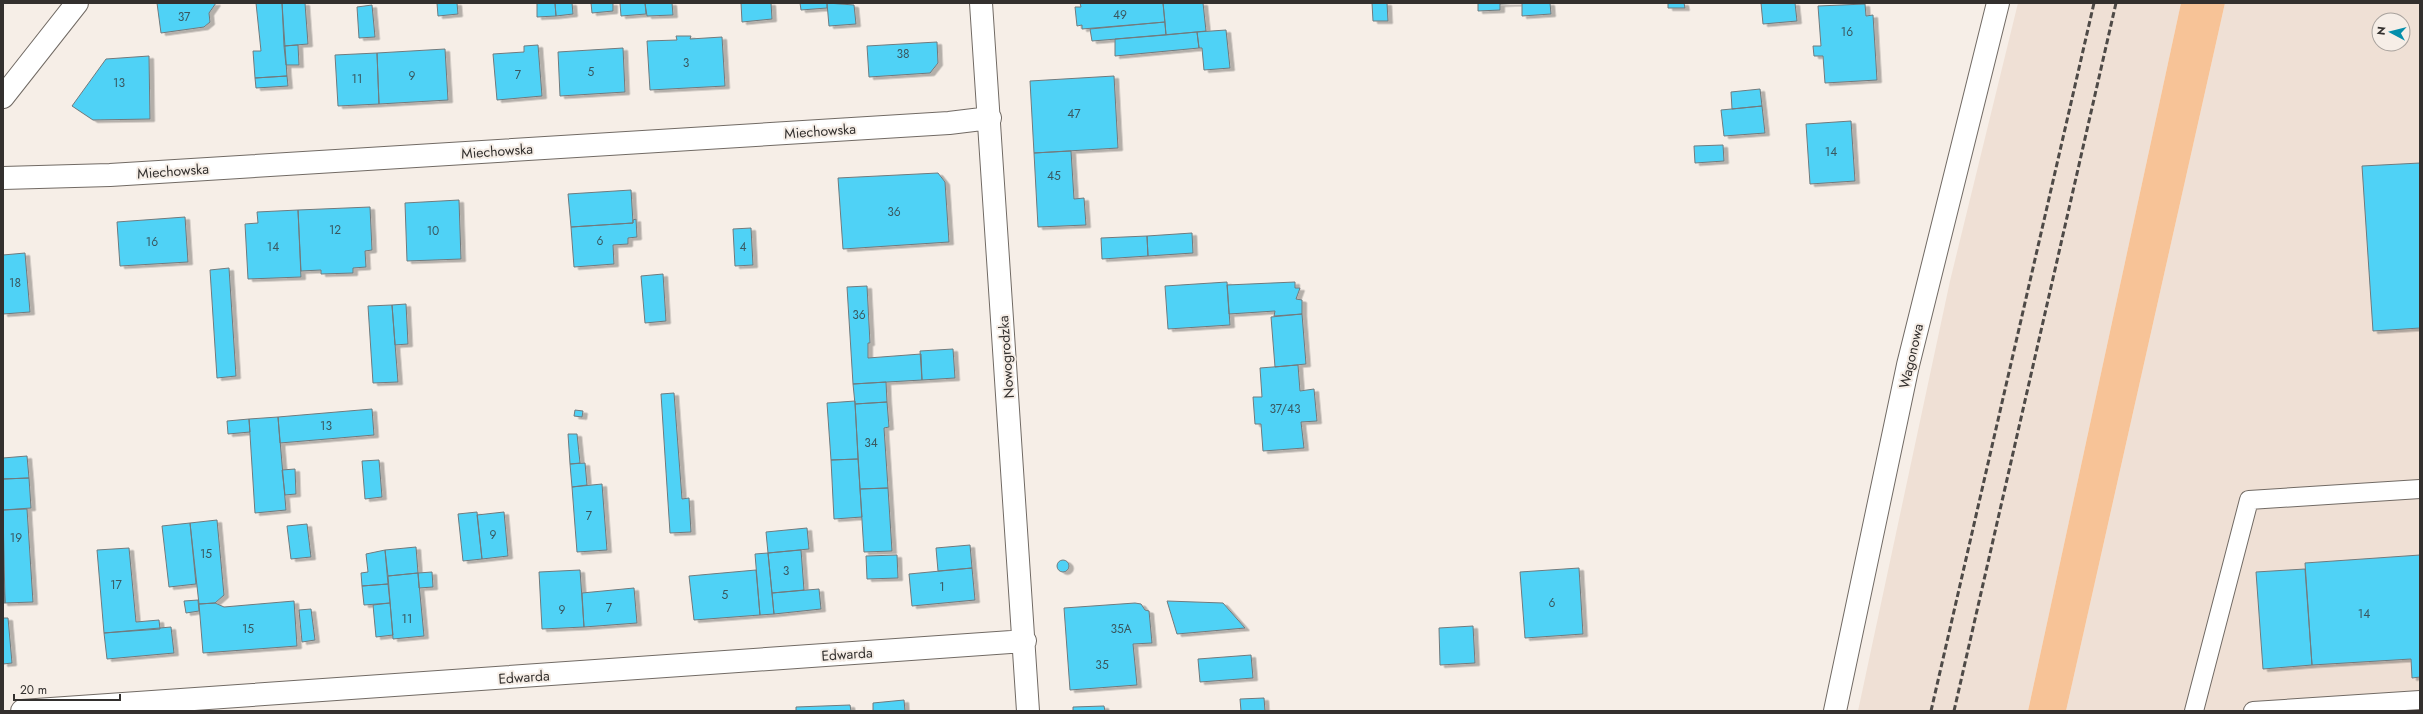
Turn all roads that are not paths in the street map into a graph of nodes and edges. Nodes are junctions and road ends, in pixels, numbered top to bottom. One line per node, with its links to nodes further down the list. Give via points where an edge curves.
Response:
1 (77, 3): 4 (street)
2 (981, 3): 5 (street, Nowogrodzka)
3 (1998, 3): 12 (street, Wagonowa, via 1908,365)
4 (3, 98)
5 (990, 118): 6 (street, Miechowska, via 949,123 142,173); 8 (street, Nowogrodzka)
6 (3, 178)
7 (2420, 489): 13 (lane, via 2249,500)
8 (1025, 641): 10 (street, Edwarda); 11 (street, Nowogrodzka)
9 (2420, 700): 14 (lane)
10 (22, 711)
11 (1028, 711)
12 (1836, 711)
13 (2194, 711)
14 (2253, 711)

